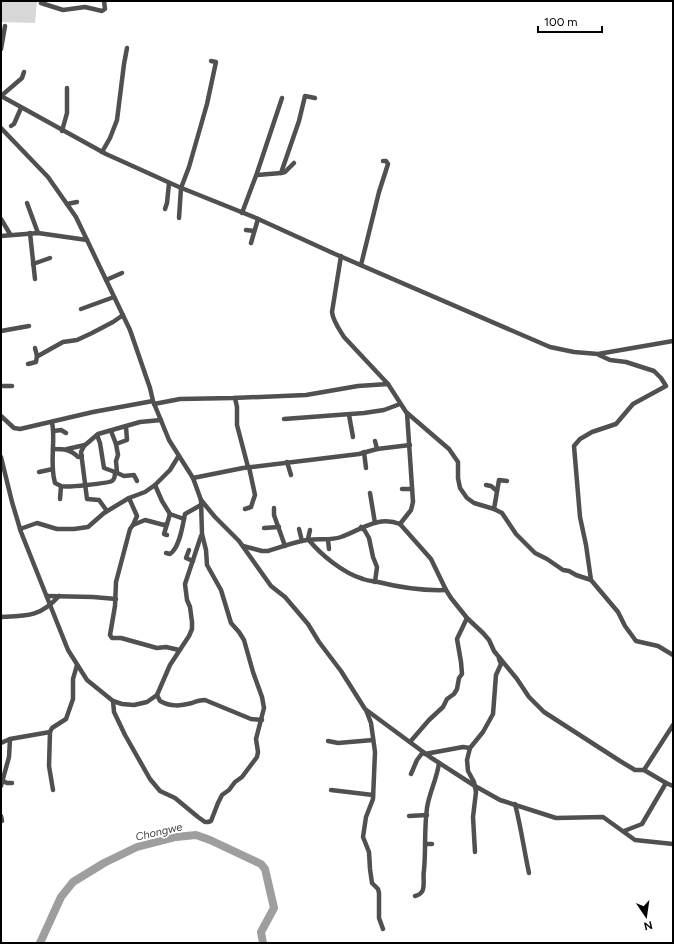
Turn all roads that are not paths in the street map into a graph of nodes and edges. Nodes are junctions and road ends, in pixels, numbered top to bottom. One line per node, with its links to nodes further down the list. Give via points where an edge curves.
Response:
1 (104, 1): 2 (street, via 105,9 102,11 85,7 63,10)
2 (41, 3)
3 (5, 26): 5 (street)
4 (127, 48): 16 (street, via 118,120)
5 (1, 49)
6 (211, 61): 22 (street, via 216,62 207,104)
7 (24, 72): 9 (street, via 22,78)
8 (67, 88): 15 (street, via 67,113)
9 (1, 96): 12 (street)
10 (282, 98): 20 (street)
11 (315, 98): 19 (street, via 305,96)
12 (21, 108): 13 (street); 15 (street)
13 (11, 126)
14 (1, 128): 25 (street, via 48,177)
15 (62, 131): 16 (street)
16 (102, 152): 21 (street)
17 (383, 161): 42 (street, via 388,164)
18 (294, 163): 19 (street)
19 (281, 173): 20 (street)
20 (257, 175): 27 (street)
21 (170, 183): 22 (street); 26 (street)
22 (181, 188): 27 (street); 28 (street)
23 (77, 202): 25 (street)
24 (27, 203): 34 (street)
25 (67, 204): 37 (street)
26 (165, 209)
27 (242, 213): 30 (street)
28 (179, 218)
29 (1, 219): 35 (street)
30 (258, 219): 32 (street); 39 (street)
31 (246, 230): 32 (street)
32 (254, 231): 38 (street)
33 (30, 233): 34 (street); 35 (street); 41 (street)
34 (38, 233): 37 (street)
35 (10, 234): 36 (street)
36 (1, 236)
37 (87, 240): 45 (street)
38 (251, 243)
39 (341, 256): 42 (street); 56 (street, via 333,316 344,337)
40 (50, 258): 41 (street)
41 (33, 264): 44 (street)
42 (361, 265): 53 (street, via 550,347)
43 (122, 273): 45 (street)
44 (35, 279)
45 (106, 280): 46 (street)
46 (114, 296): 47 (street); 48 (street)
47 (81, 309)
48 (123, 315): 54 (street, via 92,333 77,340 63,342); 60 (street)
49 (29, 326): 50 (street)
50 (1, 331)
51 (673, 341): 53 (street)
52 (35, 348): 54 (street)
53 (598, 354): 133 (street, via 610,360 654,371 666,386 633,404 616,424 592,432 574,446 580,517)
54 (37, 356): 55 (street, via 36,362)
55 (28, 364)
56 (388, 384): 59 (street, via 358,386 306,395); 61 (street)
57 (1, 386): 58 (street)
58 (12, 386)
59 (236, 398): 60 (street); 86 (street, via 237,424)
60 (154, 402): 66 (street); 67 (street)
61 (400, 404): 62 (street); 63 (street, via 384,410)
62 (407, 413): 77 (street); 108 (street, via 449,448 458,462 458,484 462,493 474,502)
63 (349, 415): 65 (street); 73 (street)
64 (1, 416): 67 (street, via 14,428 20,429)
65 (284, 419)
66 (161, 420): 68 (street, via 140,422); 83 (street)
67 (52, 422): 69 (street)
68 (126, 427): 70 (street); 75 (street, via 127,440)
69 (54, 431): 71 (street, via 61,430); 78 (street)
70 (111, 431): 72 (street); 75 (street)
71 (66, 433)
72 (97, 435): 76 (street); 90 (street, via 104,468)
73 (353, 437)
74 (375, 441): 80 (street)
75 (116, 444): 90 (street)
76 (85, 445): 79 (street); 82 (street, via 81,452)
77 (410, 445): 80 (street); 99 (street)
78 (53, 449): 79 (street); 88 (street)
79 (66, 449): 82 (street, via 78,457)
80 (377, 449): 81 (street)
81 (364, 452): 85 (street); 87 (street)
82 (82, 456): 95 (street)
83 (178, 457): 92 (street); 96 (street, via 170,470)
84 (1, 460): 119 (street)
85 (288, 462): 86 (street); 91 (street)
86 (249, 467): 92 (street); 106 (street, via 255,495 251,507)
87 (366, 468)
88 (53, 470): 89 (street); 98 (street, via 55,483)
89 (39, 472)
90 (116, 472): 93 (street, via 124,476 134,475); 95 (street, via 112,482)
91 (290, 475)
92 (193, 478): 105 (street)
93 (137, 480)
94 (507, 481): 101 (street, via 499,480)
95 (85, 485): 98 (street); 109 (street, via 87,499 99,500)
96 (155, 485): 103 (street); 110 (street)
97 (486, 485): 101 (street)
98 (62, 486): 104 (street)
99 (412, 488): 100 (street); 114 (street, via 411,510)
100 (402, 489)
101 (497, 491): 108 (street)
102 (370, 493): 112 (street)
103 (130, 498): 109 (street); 115 (street, via 137,516)
104 (60, 499)
105 (201, 503): 111 (street, via 185,514); 122 (street); 127 (street)
106 (246, 508)
107 (274, 508): 116 (street)
108 (494, 509): 133 (street, via 502,513 516,534 535,553 563,570)
109 (107, 512): 119 (street, via 92,525 82,528 56,529 37,523)
110 (170, 514): 111 (street); 113 (street)
111 (184, 519): 131 (street, via 174,551)
112 (375, 523): 114 (street, via 384,520); 118 (street)
113 (167, 524): 115 (street, via 145,520); 123 (street, via 164,534)
114 (400, 524): 135 (street, via 431,559)
115 (133, 525): 138 (street, via 116,582)
116 (279, 527): 117 (street); 128 (street)
117 (264, 528)
118 (361, 528): 125 (street); 134 (street, via 369,538 378,567)
119 (20, 529): 136 (street)
120 (299, 529): 126 (street)
121 (310, 530): 124 (street)
122 (202, 534): 132 (street); 149 (street, via 207,565 221,590 231,624 244,640 262,697)
123 (167, 535)
124 (308, 539): 125 (street); 126 (street); 134 (street, via 317,550 346,571)
125 (328, 540): 129 (street)
126 (302, 541): 128 (street)
127 (243, 546): 128 (street, via 268,551); 148 (street, via 271,586 285,597 308,624)
128 (285, 546)
129 (329, 549)
130 (189, 550): 132 (street, via 186,558)
131 (166, 553)
132 (194, 561): 142 (street, via 187,576 185,590 192,629)
133 (591, 580): 143 (street, via 618,612 636,641 658,646)
134 (375, 582): 135 (street, via 422,591)
135 (446, 590): 141 (street)
136 (47, 596): 137 (street); 139 (street)
137 (58, 596): 138 (street); 139 (street)
138 (116, 599): 142 (street, via 110,637 157,648)
139 (50, 605): 140 (street, via 36,614); 145 (street, via 68,650)
140 (1, 617)
141 (467, 618): 144 (street, via 483,633); 156 (street, via 457,639 462,674 457,689)
142 (179, 650): 146 (street)
143 (673, 655)
144 (498, 657): 157 (street, via 500,664 496,675 493,714); 160 (street, via 544,712 620,762 635,770)
145 (77, 664): 147 (street, via 87,680); 151 (street, via 73,679 73,699 66,719)
146 (157, 695): 147 (street, via 147,702 134,705); 149 (street, via 160,701 172,706 202,700 251,719)
147 (113, 701): 149 (street, via 114,712 150,779 160,791 175,798 208,822 214,818 222,795 242,777 257,757 256,739)
148 (365, 709): 153 (street); 156 (street)
149 (262, 720)
150 (673, 725): 160 (street)
151 (50, 732): 152 (street); 168 (street, via 49,766)
152 (10, 739): 155 (street); 162 (street)
153 (374, 740): 154 (street, via 338,743); 170 (street)
154 (328, 741)
155 (1, 742)
156 (410, 742): 158 (street)
157 (470, 748): 158 (street); 166 (street, via 467,769)
158 (424, 753): 159 (street); 161 (street, via 417,760)
159 (439, 763): 166 (street); 172 (street)
160 (644, 770): 164 (street)
161 (411, 774)
162 (3, 781): 163 (street); 165 (street)
163 (12, 783)
164 (666, 784): 167 (street); 174 (street, via 642,824)
165 (1, 786)
166 (475, 786): 171 (street, via 500,800); 178 (street)
167 (673, 786)
168 (53, 790)
169 (331, 790): 170 (street)
170 (373, 795): 181 (street, via 363,837 369,852 372,883 379,893 378,918)
171 (515, 804): 174 (street, via 556,818 602,817); 179 (street)
172 (427, 815): 173 (street); 175 (street)
173 (409, 816)
174 (624, 831): 177 (street, via 635,840)
175 (425, 844): 176 (street); 180 (street, via 424,888)
176 (432, 844)
177 (673, 844)
178 (475, 852)
179 (529, 873)
180 (415, 896)
181 (383, 929)

